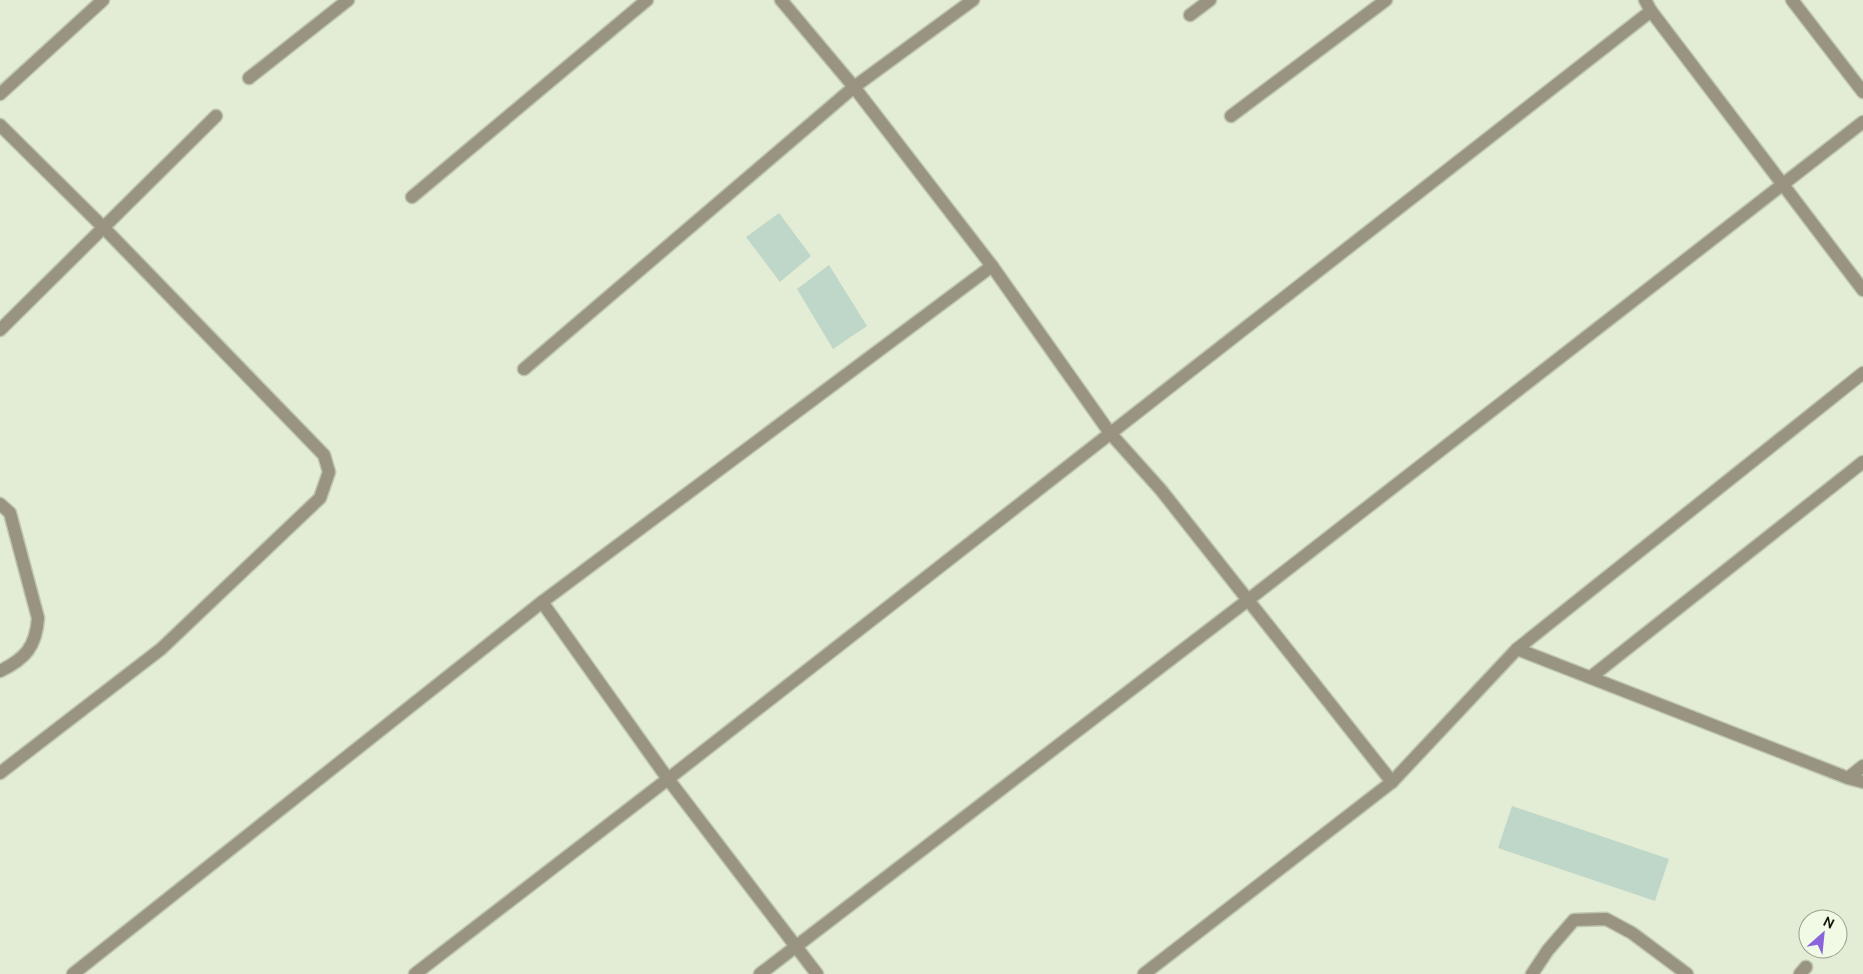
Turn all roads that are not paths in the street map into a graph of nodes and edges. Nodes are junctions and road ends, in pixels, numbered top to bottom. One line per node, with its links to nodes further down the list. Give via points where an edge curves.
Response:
1 (103, 0): 14 (street)
2 (348, 0): 11 (street)
3 (647, 0): 20 (street)
4 (781, 0): 12 (street)
5 (973, 0): 12 (street)
6 (1210, 0): 10 (street)
7 (1386, 0): 16 (street)
8 (1792, 0): 13 (street)
9 (1648, 5): 19 (street); 27 (street)
10 (1190, 15)
11 (249, 78)
12 (854, 87): 22 (street); 25 (street)
13 (1863, 92)
14 (0, 94)
15 (216, 116): 21 (street)
16 (1231, 116)
17 (1863, 122): 19 (street)
18 (0, 125): 21 (street)
19 (1783, 185): 23 (street); 30 (street)
20 (412, 197)
21 (104, 228): 24 (street); 36 (street, via 324,455 329,472 320,498 161,649)
22 (992, 266): 27 (street); 31 (street)
23 (1863, 290)
24 (0, 330)
25 (524, 369)
26 (1863, 373): 32 (street)
27 (1110, 433): 30 (street, via 1161,490); 38 (street)
28 (1863, 462): 34 (street)
29 (0, 504): 33 (street, via 10,513 38,618 30,647 18,662)
30 (1248, 600): 39 (street); 41 (street)
31 (542, 602): 38 (street); 42 (street)
32 (1517, 648): 34 (street); 39 (street)
33 (0, 671)
34 (1591, 677): 37 (street)
35 (1863, 766): 37 (street)
36 (0, 773)
37 (1848, 778): 40 (street)
38 (668, 779): 41 (street); 43 (street)
39 (1392, 782): 46 (street)
40 (1863, 782)
41 (796, 947): 44 (street); 45 (street)
42 (74, 974)
43 (415, 974)
44 (760, 974)
45 (817, 974)
46 (1144, 974)
47 (1532, 974): 48 (street, via 1574,920 1606,919 1632,933)
48 (1687, 974)

